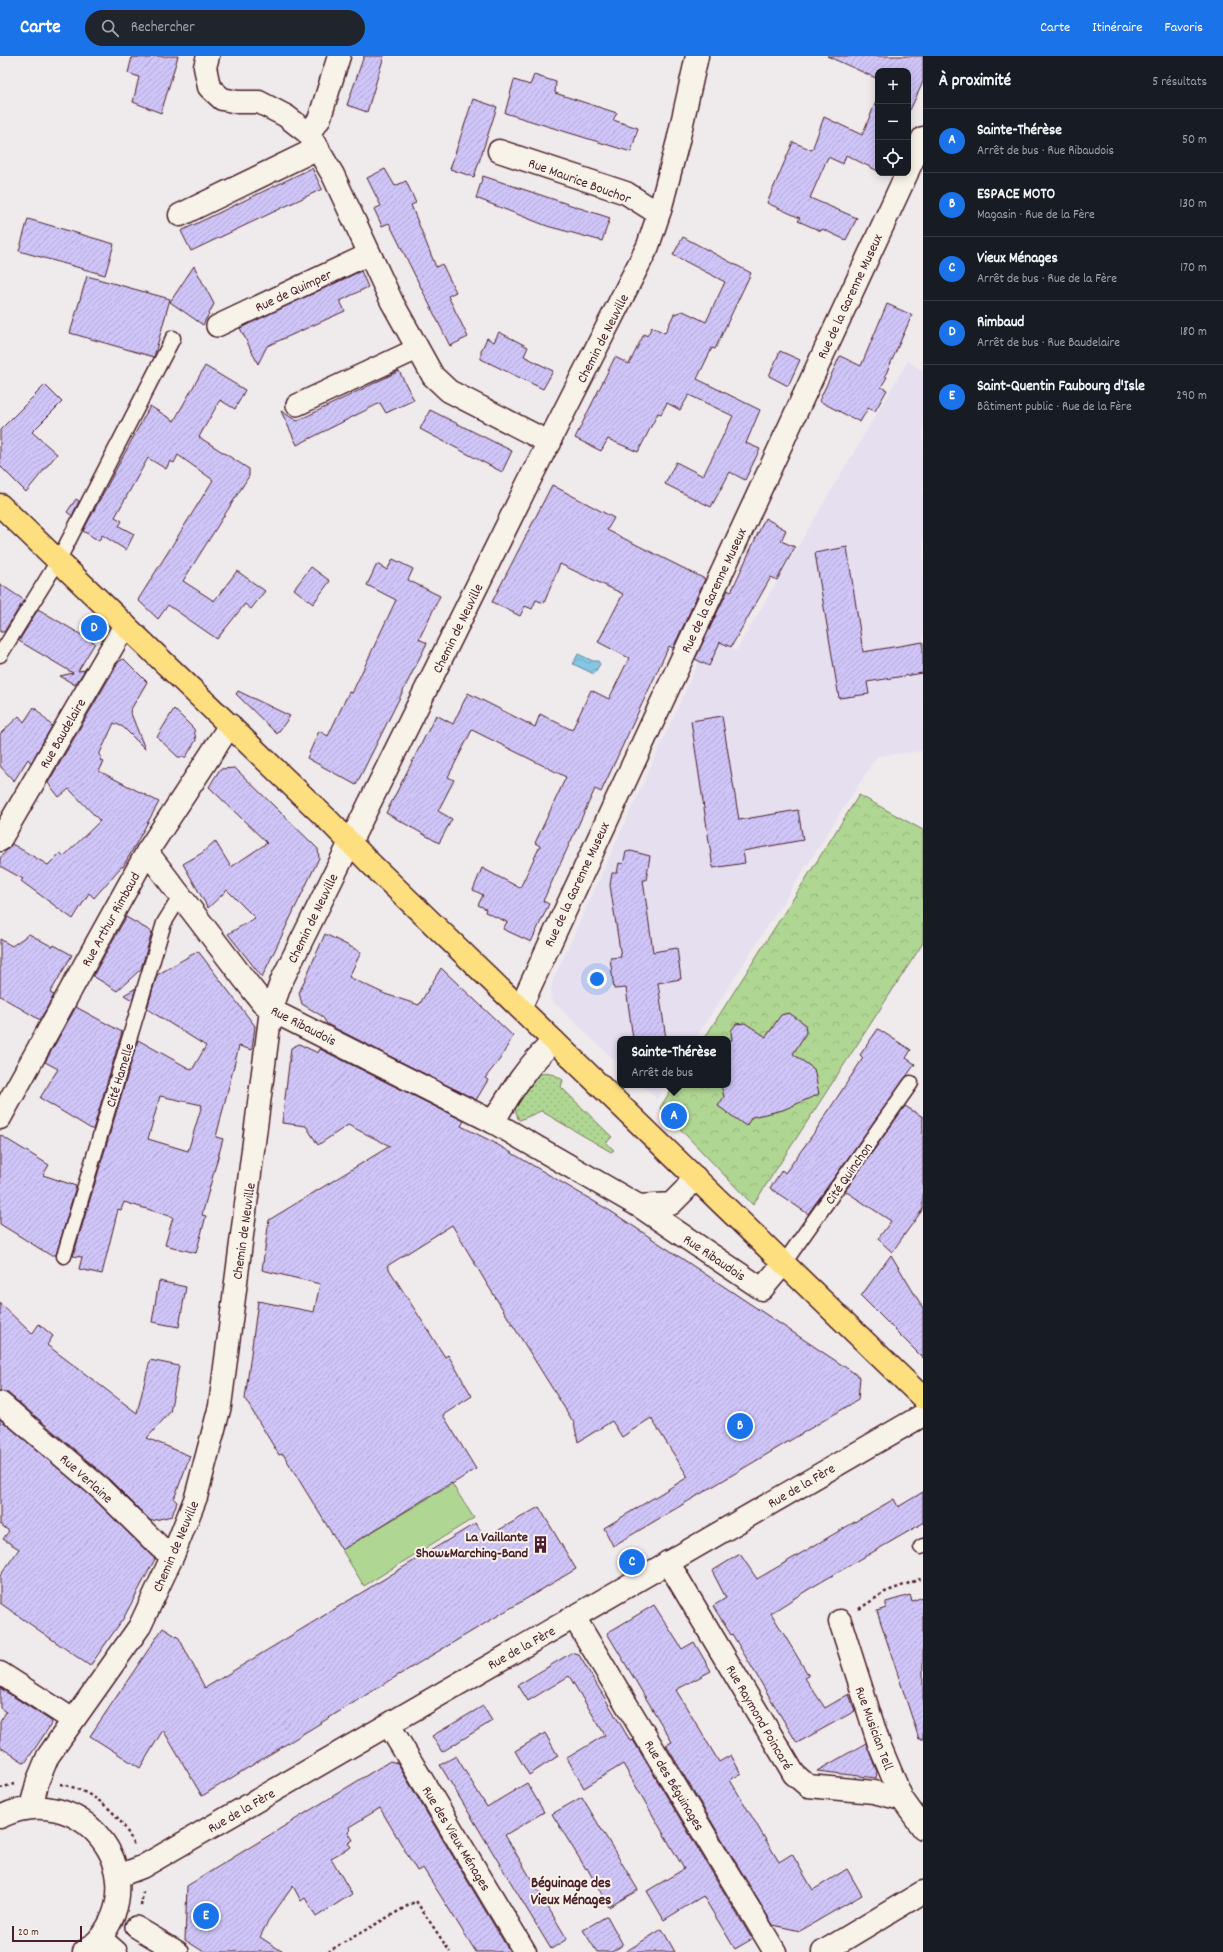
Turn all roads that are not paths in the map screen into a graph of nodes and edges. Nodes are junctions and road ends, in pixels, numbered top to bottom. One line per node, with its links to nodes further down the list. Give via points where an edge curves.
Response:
1 (208, 56): 5 (street, via 205,67 209,87 222,99 259,102 286,116)
2 (339, 56): 5 (street)
3 (697, 56): 9 (street, Chemin de Neuville)
4 (923, 138): 7 (street, Rue de la Garenne Museux)
5 (313, 141): 10 (street); 11 (street, via 333,175)
6 (499, 151): 9 (street, Rue Maurice Bouchor, via 626,193 648,207)
7 (911, 164)
8 (905, 176): 26 (street, Rue de la Garenne Museux)
9 (660, 210): 16 (street, Chemin de Neuville, via 648,246)
10 (180, 215)
11 (369, 254): 12 (street, Rue de Quimper); 14 (street)
12 (217, 326)
13 (173, 338): 18 (lane)
14 (417, 349): 15 (street); 16 (street, via 433,376 450,391)
15 (297, 405)
16 (550, 443): 23 (street, Chemin de Neuville)
17 (0, 505): 18 (main road)
18 (58, 561): 19 (main road); 20 (lane)
19 (125, 625): 21 (main road); 22 (street, Rue Baudelaire)
20 (0, 655)
21 (230, 725): 23 (main road); 24 (street, Rue Arthur Rimbaud)
22 (0, 840)
23 (350, 843): 26 (main road); 27 (street, Chemin de Neuville, via 282,980)
24 (147, 852): 25 (street, Rue Ribaudois); 30 (street, Rue Arthur Rimbaud)
25 (180, 897): 27 (street, Rue Ribaudois); 34 (lane, Cité Hamelle, via 164,923)
26 (520, 1008): 28 (main road)
27 (271, 1010): 31 (street, Rue Ribaudois); 39 (street, Chemin de Neuville, via 220,1406 196,1497)
28 (554, 1041): 31 (street, via 515,1085); 32 (main road)
29 (911, 1083): 35 (lane, Cité Quinchon)
30 (0, 1118)
31 (493, 1122): 33 (street, Rue Ribaudois)
32 (695, 1177): 33 (street, via 671,1204); 35 (main road)
33 (639, 1206): 35 (street, Rue Ribaudois, via 762,1289)
34 (64, 1256)
35 (784, 1263): 36 (main road)
36 (923, 1398)
37 (0, 1403): 39 (street, Rue Verlaine, via 101,1489 161,1548)
38 (923, 1415): 40 (street, Rue de la Fère)
39 (173, 1555): 44 (street, Chemin de Neuville, via 140,1626)
40 (668, 1562): 41 (street, Rue de la Fère); 46 (street, Rue Raymond Poincaré, via 794,1774 808,1786 874,1792)
41 (574, 1617): 45 (street, Rue de la Fère, via 472,1674); 56 (street, Rue des Béguinages)
42 (840, 1621): 46 (street, Rue Musician Tell, via 879,1744)
43 (0, 1673): 44 (street)
44 (73, 1720): 47 (street, Chemin de Neuville, via 48,1756)
45 (389, 1725): 50 (street, Rue de la Fère, via 142,1867); 55 (street, Rue des Vieux Ménages)
46 (902, 1799): 49 (street, Rue Musician Tell)
47 (31, 1807): 48 (street, via 12,1811); 50 (street, via 52,1808 72,1814 89,1825 103,1840)
48 (0, 1817)
49 (923, 1828)
50 (118, 1876): 53 (street, via 117,1900)
51 (923, 1892): 57 (street)
52 (136, 1927): 54 (street)
53 (100, 1947)
54 (178, 1952)
55 (525, 1952)
56 (776, 1952)
57 (823, 1952)

